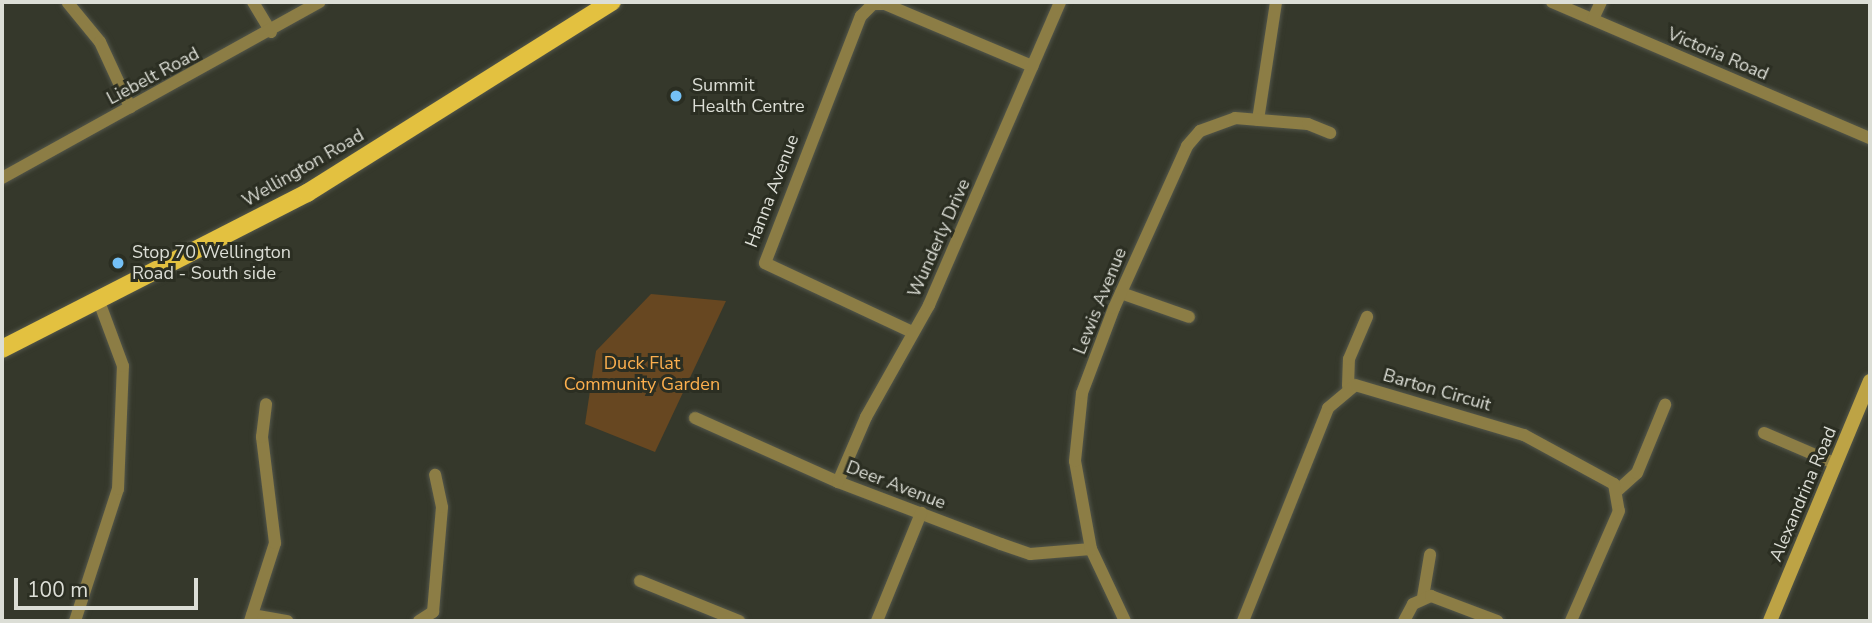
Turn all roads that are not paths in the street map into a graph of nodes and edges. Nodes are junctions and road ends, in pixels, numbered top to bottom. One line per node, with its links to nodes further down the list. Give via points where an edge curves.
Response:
1 (253, 2): 10 (street)
2 (319, 2): 10 (street, Liebelt Road)
3 (612, 2): 18 (main road, Wellington Road, via 307,193)
4 (1060, 2): 11 (street, Wunderly Drive)
5 (1276, 2): 13 (street)
6 (1552, 2): 9 (street, Victoria Road)
7 (1601, 2): 9 (street)
8 (68, 3): 12 (street, via 100,42)
9 (1593, 19): 15 (street, Victoria Road)
10 (271, 33): 12 (street, Liebelt Road)
11 (1032, 65): 21 (street, Wunderly Drive, via 929,305); 21 (street, Hanna Avenue, via 885,4 873,4 861,16 765,263)
12 (130, 107): 16 (street, Liebelt Road)
13 (1258, 120): 14 (street, Lewis Avenue); 17 (street, Lewis Avenue, via 1221,121 1193,137)
14 (1329, 133)
15 (1870, 138)
16 (2, 178)
17 (1121, 293): 19 (street); 34 (street, Lewis Avenue, via 1078,415 1075,461)
18 (100, 304): 22 (main road, Wellington Road); 39 (street, via 123,366 118,489)
19 (1189, 317)
20 (1367, 317): 24 (street, via 1349,359)
21 (912, 332): 31 (street, Wunderly Drive)
22 (2, 349)
23 (1870, 381): 29 (main road, Alexandrina Road)
24 (1348, 386): 32 (street, Barton Circuit, via 1524,435); 45 (street, via 1328,408)
25 (267, 404): 38 (street, via 262,437 275,543)
26 (1665, 405): 32 (street, via 1637,473)
27 (695, 418): 31 (street, Deer Avenue)
28 (1764, 433): 29 (street)
29 (1836, 464): 49 (main road, Alexandrina Road)
30 (435, 475): 41 (street, via 442,507 433,611)
31 (838, 482): 33 (street, Deer Avenue)
32 (1618, 490): 48 (street, via 1619,511)
33 (920, 513): 34 (street, Deer Avenue, via 1030,554); 43 (street)
34 (1091, 549): 44 (street, Lewis Avenue)
35 (1430, 555): 37 (street)
36 (640, 581): 42 (street)
37 (1423, 597): 46 (street); 47 (street, via 1440,597)
38 (251, 618): 40 (street)
39 (75, 621)
40 (287, 621)
41 (419, 621)
42 (739, 621)
43 (877, 621)
44 (1125, 621)
45 (1243, 621)
46 (1404, 621)
47 (1497, 621)
48 (1571, 621)
49 (1770, 621)

